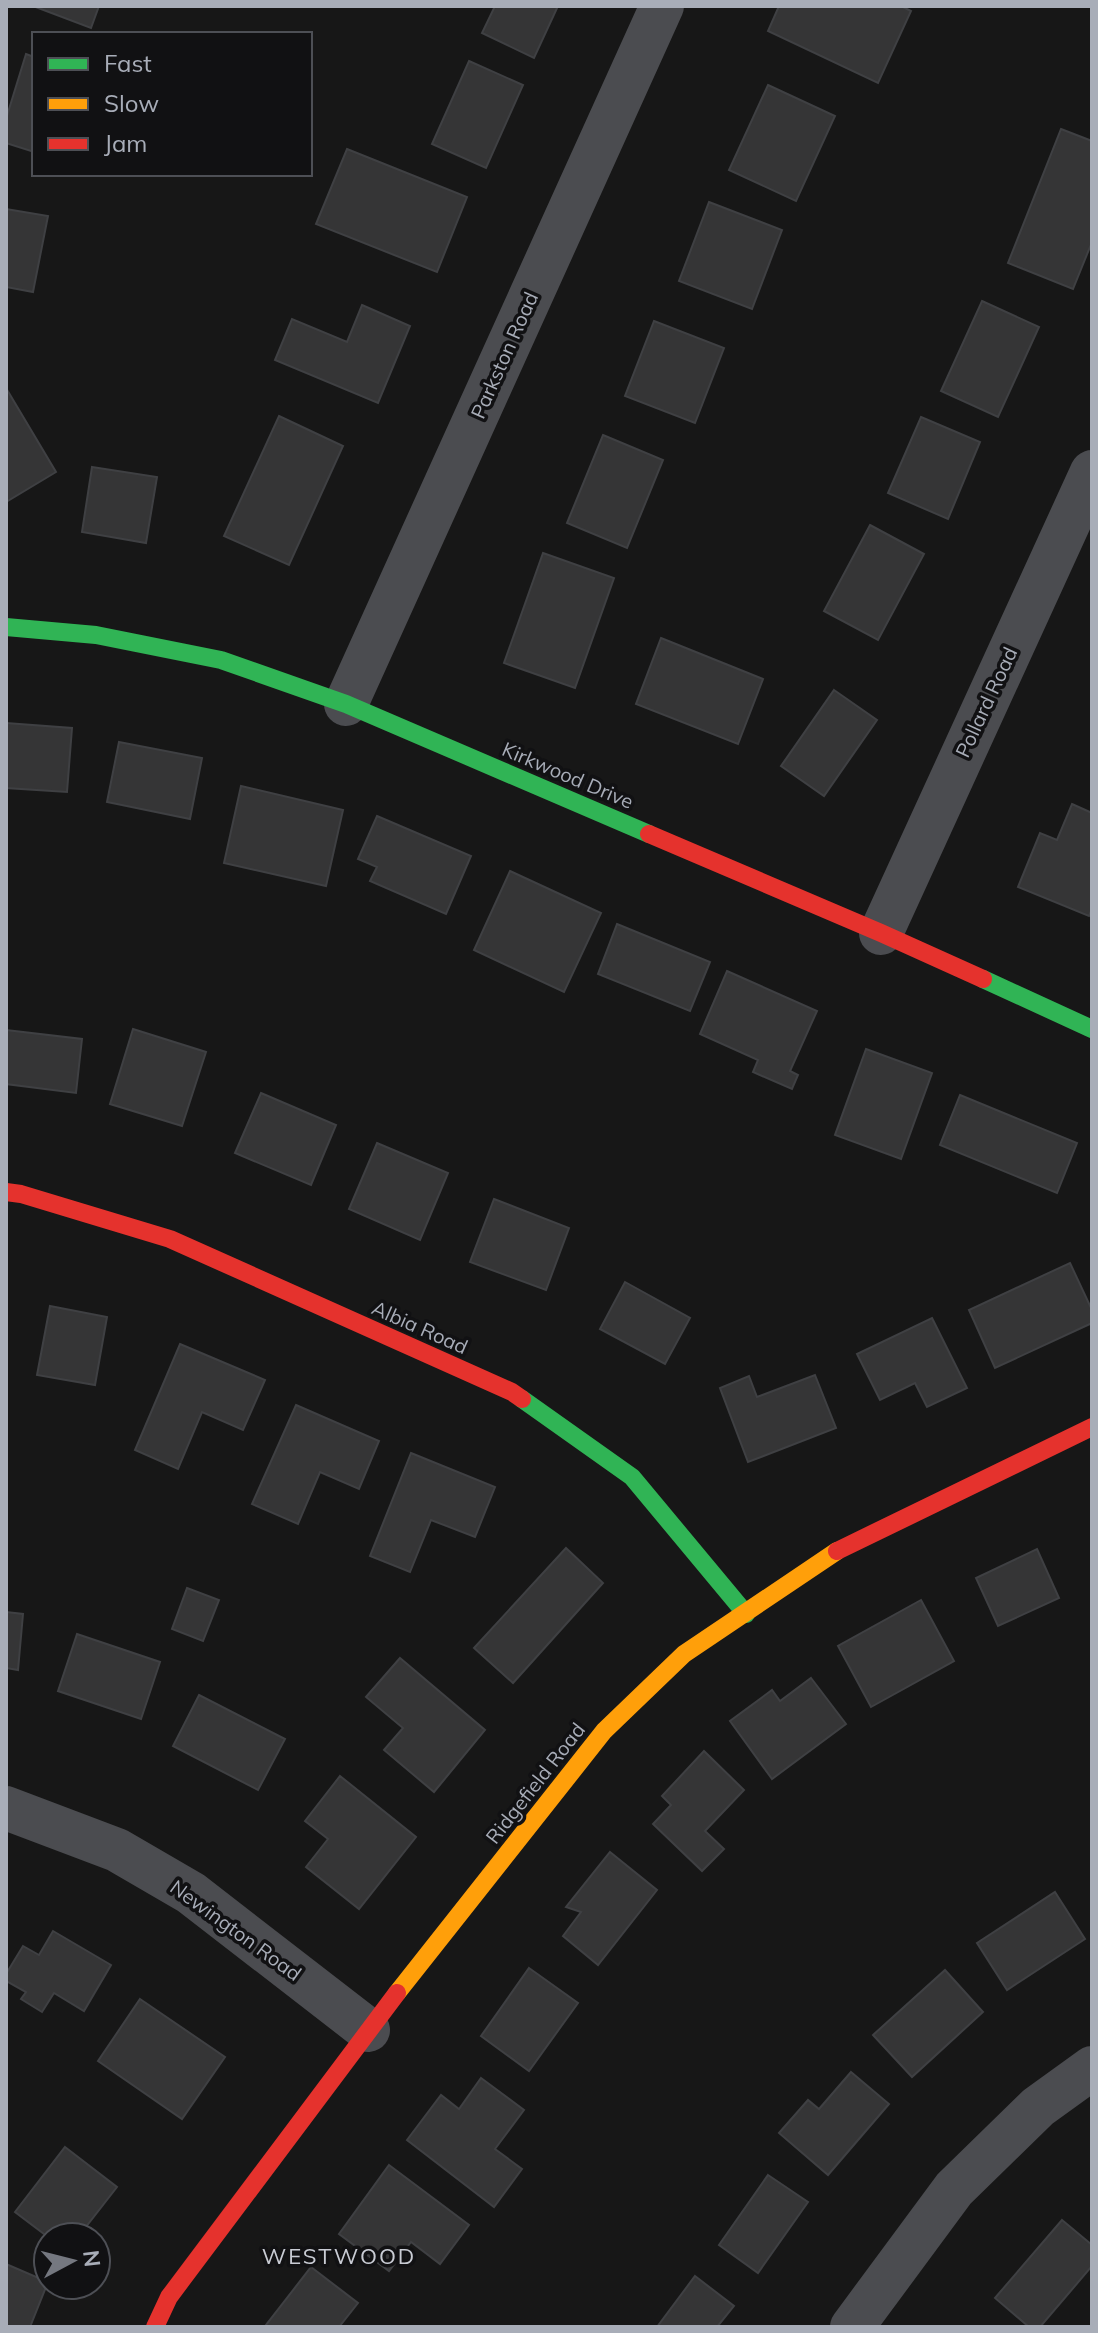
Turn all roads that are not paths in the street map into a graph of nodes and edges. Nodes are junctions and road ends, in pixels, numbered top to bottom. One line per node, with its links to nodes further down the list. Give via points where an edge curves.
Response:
1 (662, 6): 4 (street, Parkston Road)
2 (1092, 472): 5 (street, Pollard Road)
3 (6, 627): 4 (street, Kirkwood Drive, via 96,635 221,660)
4 (346, 704): 5 (street, Kirkwood Drive)
5 (881, 933): 6 (street, Kirkwood Drive)
6 (1092, 1029)
7 (6, 1192): 9 (street, Albia Road, via 170,1239 512,1392 632,1477)
8 (1092, 1427): 9 (street, Ridgefield Road, via 837,1551)
9 (746, 1614): 11 (street, Ridgefield Road, via 684,1654 604,1731)
10 (6, 1808): 11 (street, Newington Road, via 117,1850 191,1893)
11 (368, 2030): 13 (street, Ridgefield Road, via 169,2297)
12 (1092, 2068): 14 (street, via 1038,2107 954,2189)
13 (155, 2327)
14 (852, 2327)

